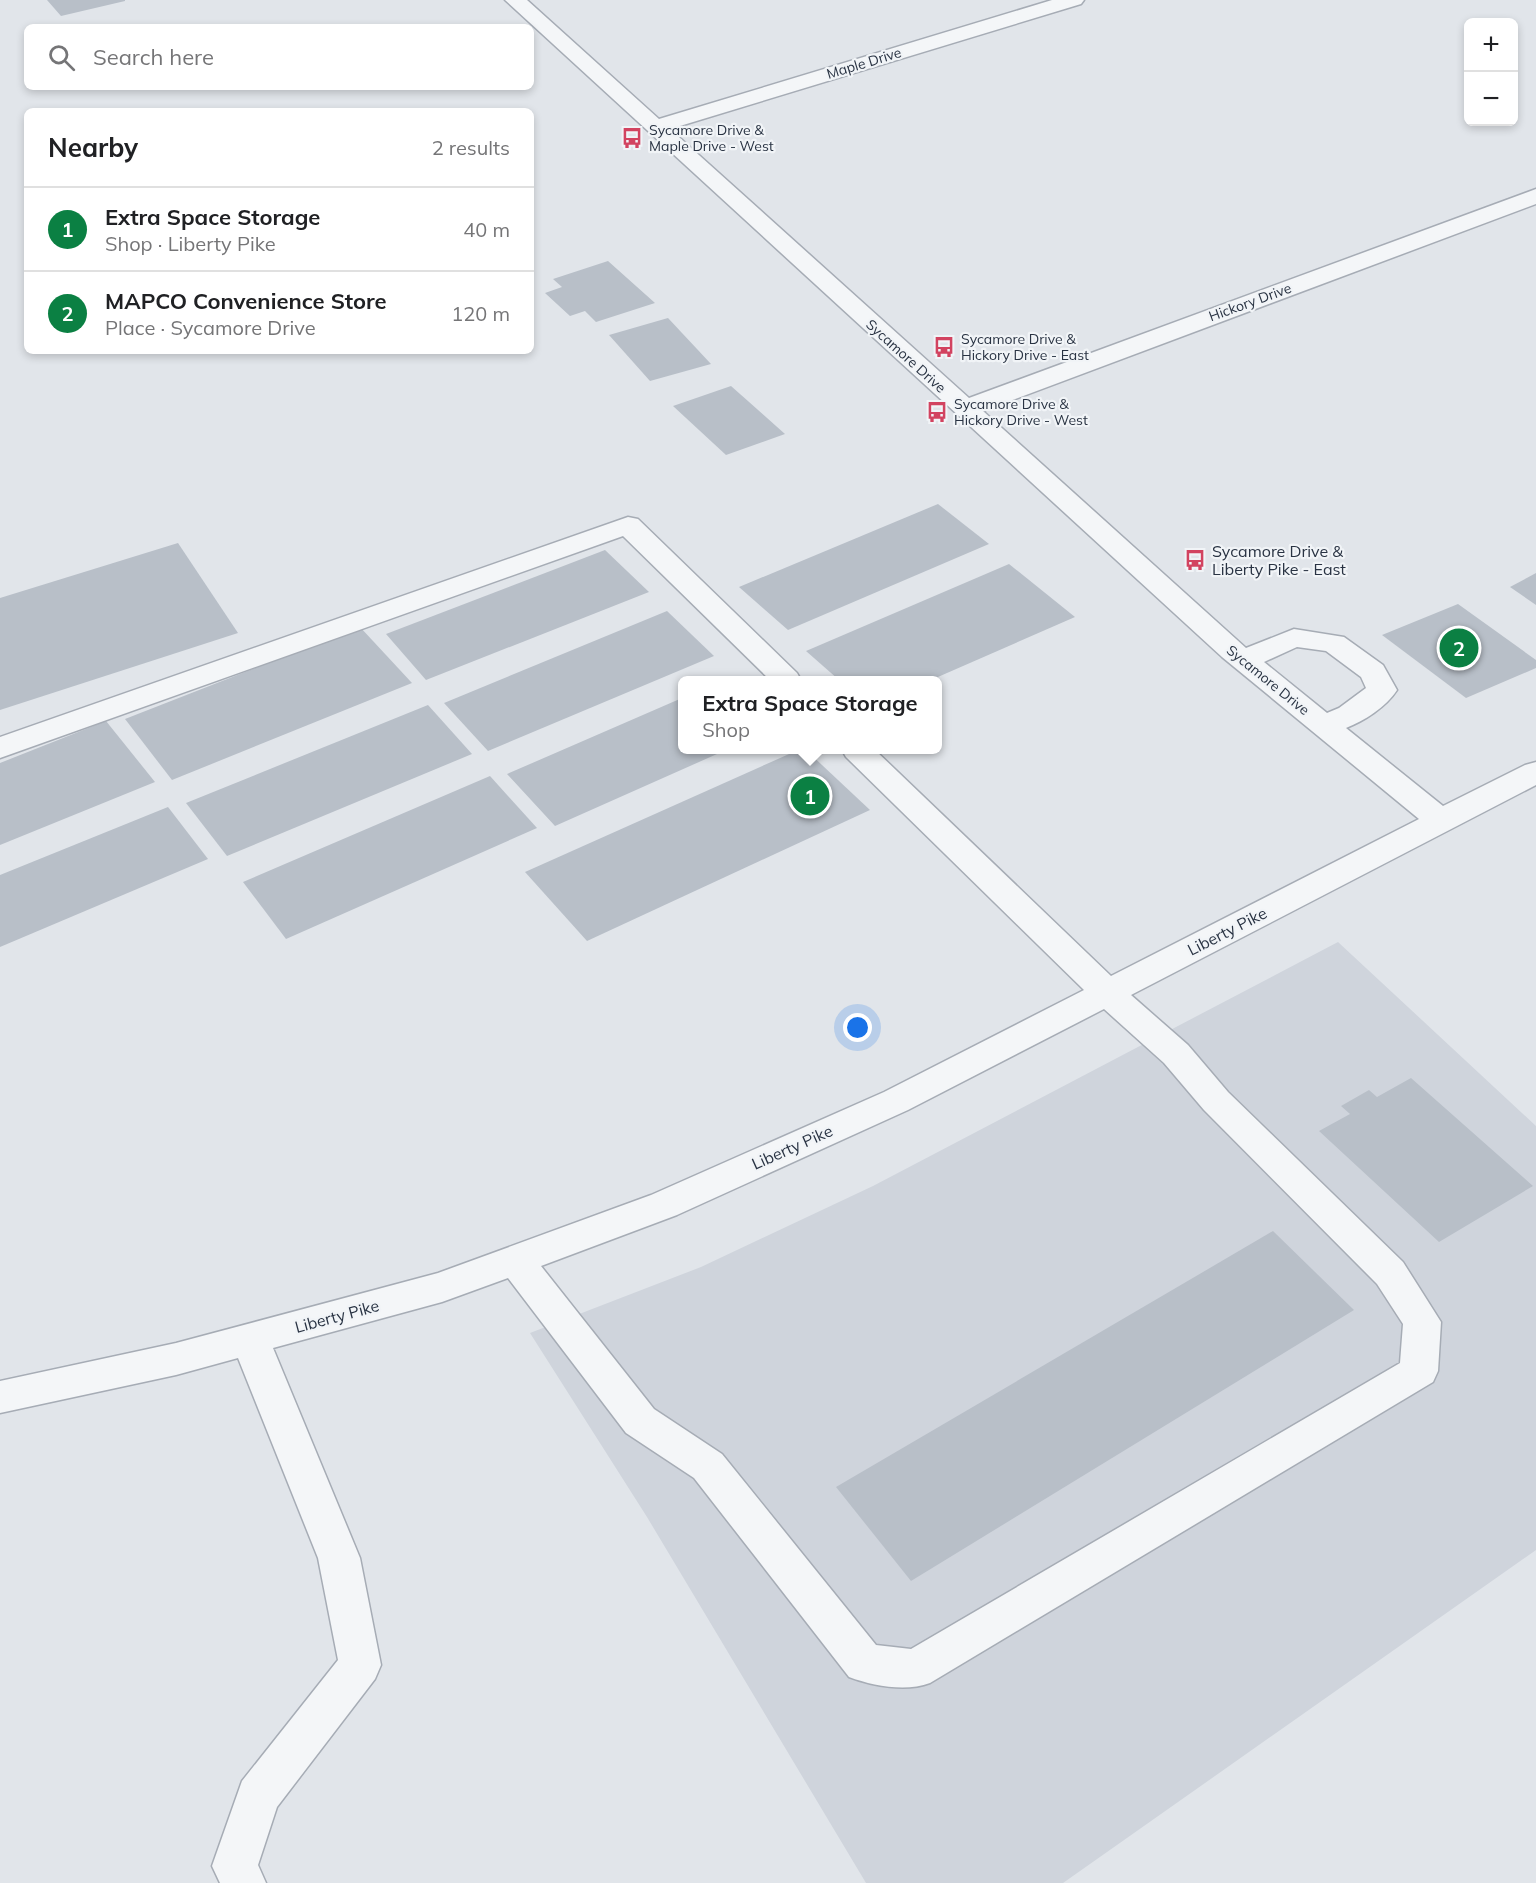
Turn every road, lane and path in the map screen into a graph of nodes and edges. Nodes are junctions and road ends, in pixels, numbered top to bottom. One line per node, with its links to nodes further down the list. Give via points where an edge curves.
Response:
1 (515, 0): 3 (street, Sycamore Drive)
2 (1074, 0): 3 (street, Maple Drive)
3 (654, 127): 5 (street, Sycamore Drive)
4 (1536, 196): 5 (street, Hickory Drive)
5 (965, 409): 6 (street, Sycamore Drive)
6 (1243, 660): 8 (street, Sycamore Drive); 8 (street, via 1293,638 1310,638 1335,643 1373,672 1382,690 1350,716)
7 (783, 676): 9 (street, via 628,525)
8 (1324, 725): 12 (street, Sycamore Drive)
9 (0, 748)
10 (861, 754): 13 (street)
11 (1536, 772): 12 (street, Liberty Pike)
12 (1441, 821): 13 (street, Liberty Pike)
13 (1108, 993): 14 (street, Liberty Pike, via 886,1105 664,1205); 14 (street, via 1176,1054 1215,1101 1390,1273 1422,1322 1419,1371 915,1669 864,1663 708,1466 640,1421)
14 (515, 1260): 15 (street, Liberty Pike, via 442,1287)
15 (250, 1340): 16 (street, Liberty Pike); 17 (street, via 339,1558 360,1665 258,1796 235,1866)
16 (0, 1396)
17 (243, 1883)

